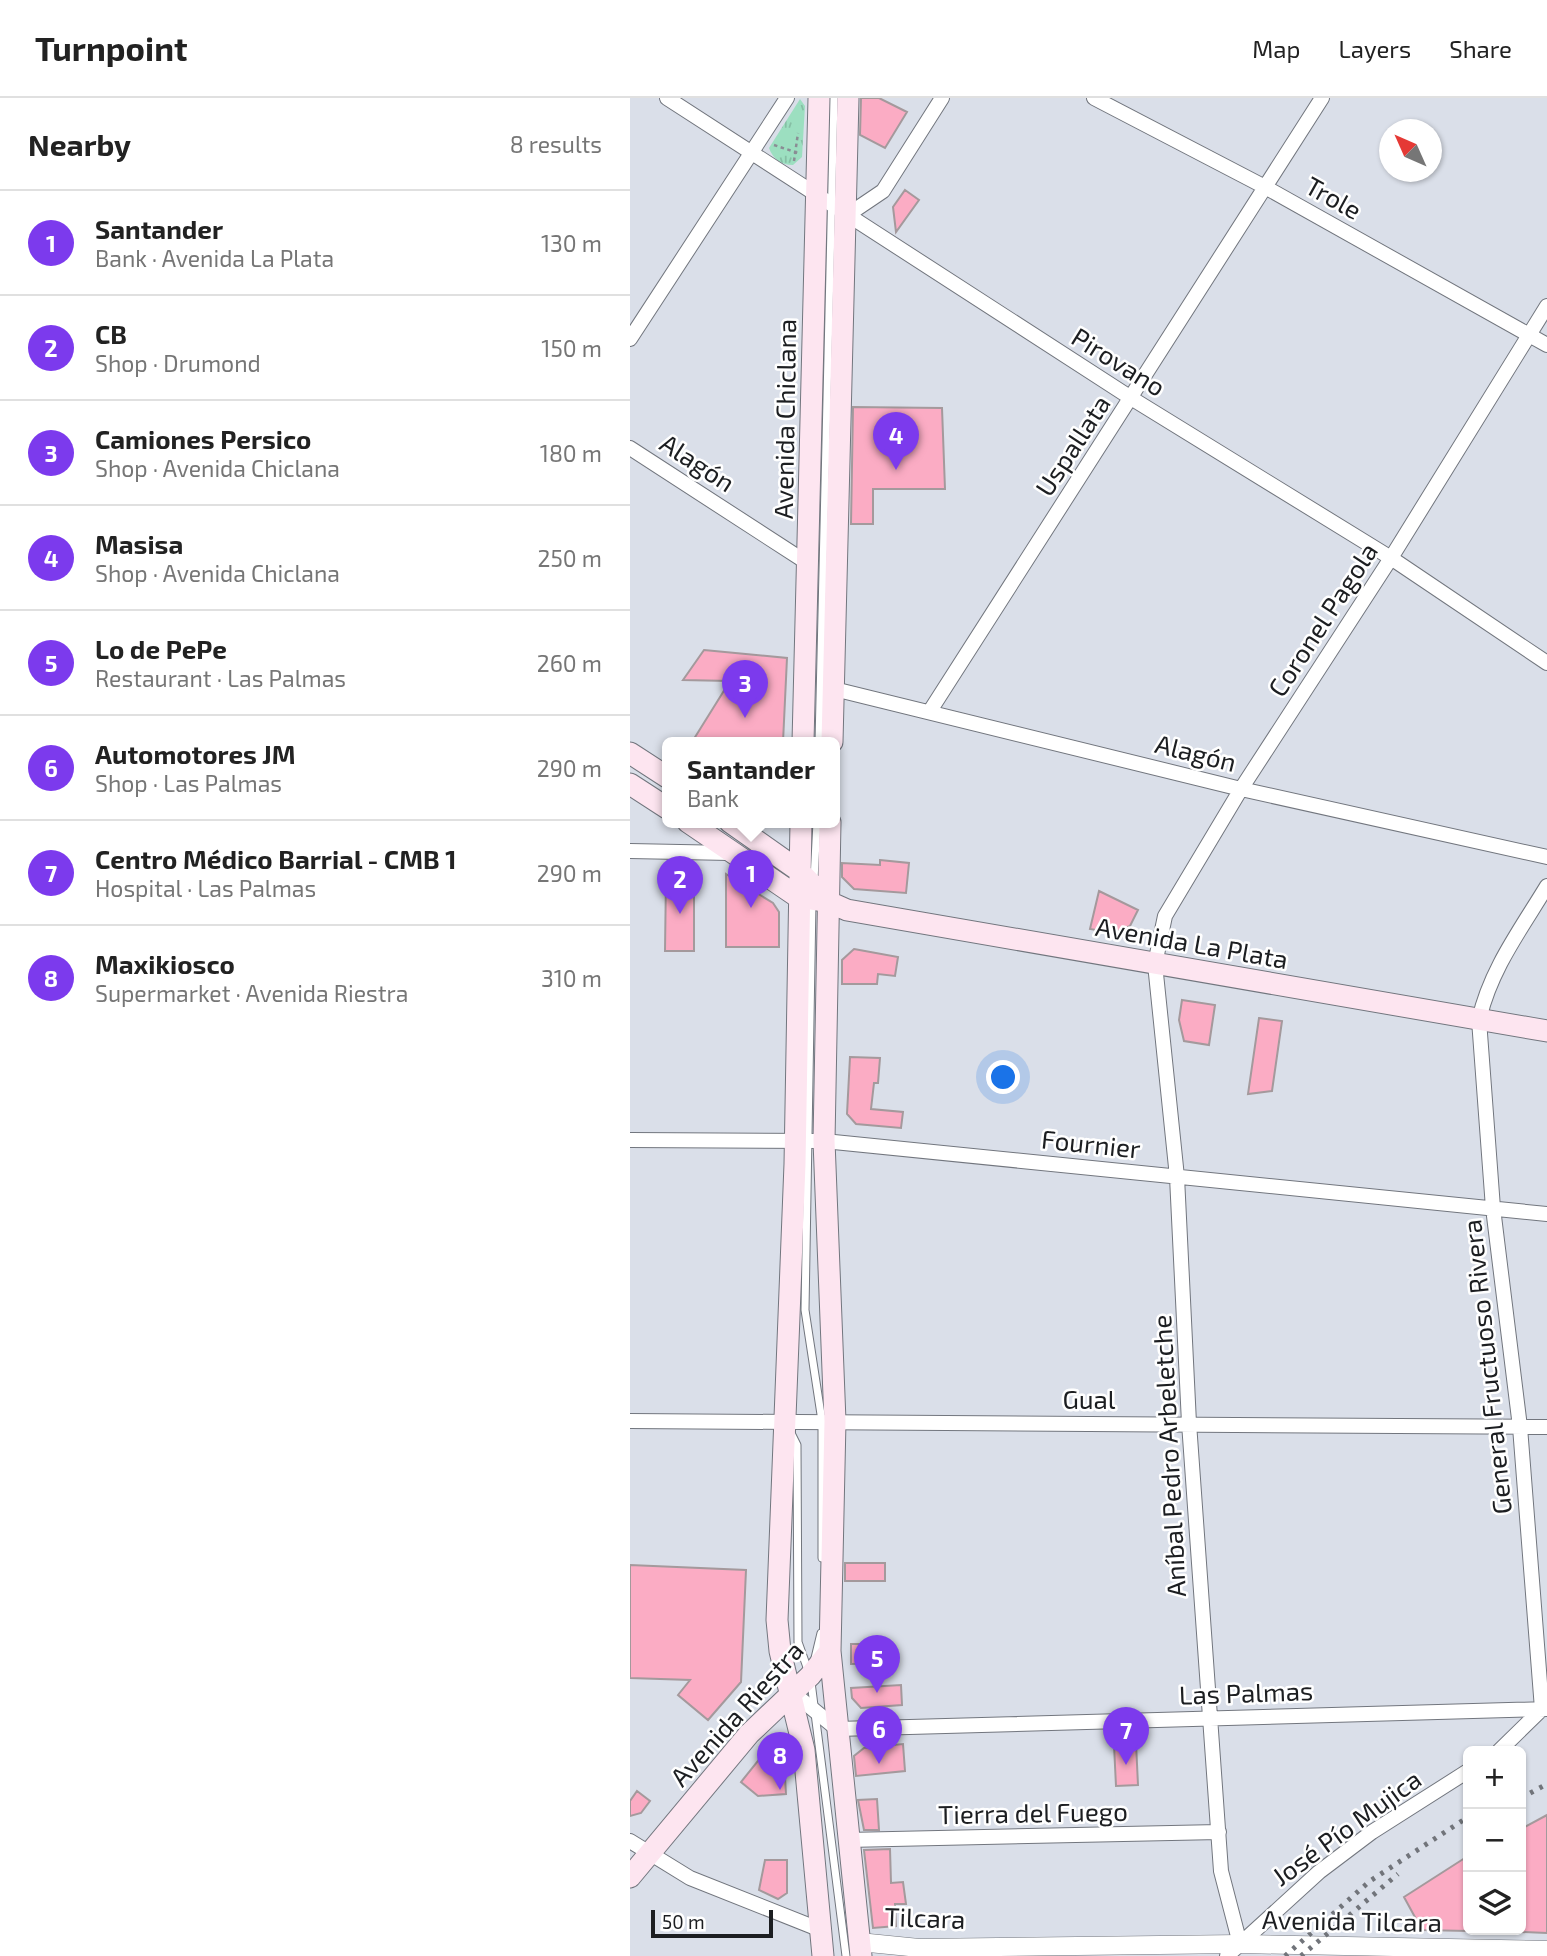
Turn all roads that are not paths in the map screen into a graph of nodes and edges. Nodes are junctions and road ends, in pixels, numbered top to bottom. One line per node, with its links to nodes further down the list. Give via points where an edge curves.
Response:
1 (667, 98): 9 (street, Pirovano)
2 (787, 98): 9 (street)
3 (819, 98): 11 (main road, Avenida Chiclana, via 818,158)
4 (834, 98): 11 (lane)
5 (848, 98): 11 (main road, Avenida Chiclana)
6 (942, 98): 11 (street, via 883,191)
7 (1094, 98): 10 (street, Trole)
8 (1322, 98): 10 (street, Uspallata)
9 (751, 152): 11 (street, Pirovano); 14 (street)
10 (1265, 187): 13 (street, Trole); 16 (street, Uspallata)
11 (831, 205): 16 (street, Pirovano); 19 (main road, Avenida Chiclana); 21 (main road, Avenida Chiclana); 24 (lane)
12 (1547, 306): 13 (street, Coronel Pagola)
13 (1529, 335): 15 (street, Trole); 18 (street, Coronel Pagola)
14 (630, 339)
15 (1547, 345)
16 (1131, 398): 18 (street, Pirovano); 22 (street, Uspallata)
17 (630, 448): 19 (street, Alagón)
18 (1391, 558): 20 (street, Pirovano); 29 (street, Coronel Pagola)
19 (809, 564): 23 (main road, Avenida Chiclana)
20 (1547, 663)
21 (834, 689): 22 (street, Alagón); 25 (main road, Avenida Chiclana)
22 (930, 711): 29 (street, Alagón)
23 (803, 737)
24 (819, 737)
25 (832, 737)
26 (630, 753): 27 (main road)
27 (662, 774)
28 (630, 784): 30 (main road)
29 (1241, 789): 38 (street, Alagón); 41 (street, Coronel Pagola, via 1165,916)
30 (662, 805)
31 (697, 828): 37 (main road, Avenida La Plata)
32 (737, 828): 40 (main road, Avenida La Plata)
33 (802, 828): 40 (main road)
34 (816, 828): 40 (lane)
35 (828, 828): 40 (main road)
36 (630, 851): 37 (street)
37 (736, 853): 40 (main road, Avenida La Plata)
38 (1547, 856)
39 (1547, 886): 42 (street, via 1505,954 1485,994)
40 (810, 891): 41 (main road, Avenida La Plata, via 847,910); 45 (main road); 45 (main road)
41 (1155, 964): 42 (main road, Avenida La Plata); 46 (street, Aníbal Pedro Arbeletche)
42 (1479, 1020): 43 (main road, Avenida La Plata); 47 (street, General Fructuoso Rivera)
43 (1547, 1031)
44 (630, 1140): 45 (street, Fournier)
45 (809, 1141): 46 (street, Fournier); 49 (main road); 51 (main road)
46 (1177, 1177): 47 (street, Fournier); 52 (street, Aníbal Pedro Arbeletche)
47 (1493, 1208): 48 (street, Fournier); 53 (street, General Fructuoso Rivera)
48 (1547, 1214)
49 (784, 1420): 50 (street, Gual); 51 (street, Gual); 58 (lane, via 797,1445 798,1642); 59 (main road, via 777,1620)
50 (630, 1421)
51 (828, 1421): 52 (street, Gual); 55 (lane); 57 (main road)
52 (1189, 1423): 53 (street, Gual); 62 (street, Aníbal Pedro Arbeletche)
53 (1520, 1427): 54 (street, Gual); 60 (street, General Fructuoso Rivera)
54 (1547, 1427)
55 (822, 1567)
56 (821, 1594): 58 (lane, via 821,1634)
57 (830, 1651): 58 (main road, Avenida Riestra); 63 (main road)
58 (810, 1676): 59 (main road, Avenida Riestra); 61 (lane)
59 (792, 1692): 61 (street); 69 (main road, Avenida Riestra, via 749,1734); 71 (main road)
60 (1544, 1709): 62 (street, Las Palmas); 64 (street)
61 (817, 1714): 63 (street); 71 (lane)
62 (1209, 1717): 63 (street, Las Palmas); 66 (street, Aníbal Pedro Arbeletche)
63 (837, 1728): 67 (main road)
64 (1504, 1746)
65 (1463, 1774): 72 (street, José Pío Mujica, via 1319,1871)
66 (1219, 1832): 67 (street, Tierra del Fuego); 72 (street, Aníbal Pedro Arbeletche)
67 (848, 1840): 71 (main road)
68 (630, 1841): 69 (street, Tilcara)
69 (650, 1855): 70 (main road, Avenida Riestra); 71 (street, Tilcara)
70 (630, 1877)
71 (845, 1946): 72 (street, Tilcara); 74 (main road)
72 (1234, 1950): 73 (street, Avenida Tilcara)
73 (1547, 1950)
74 (823, 1956)

